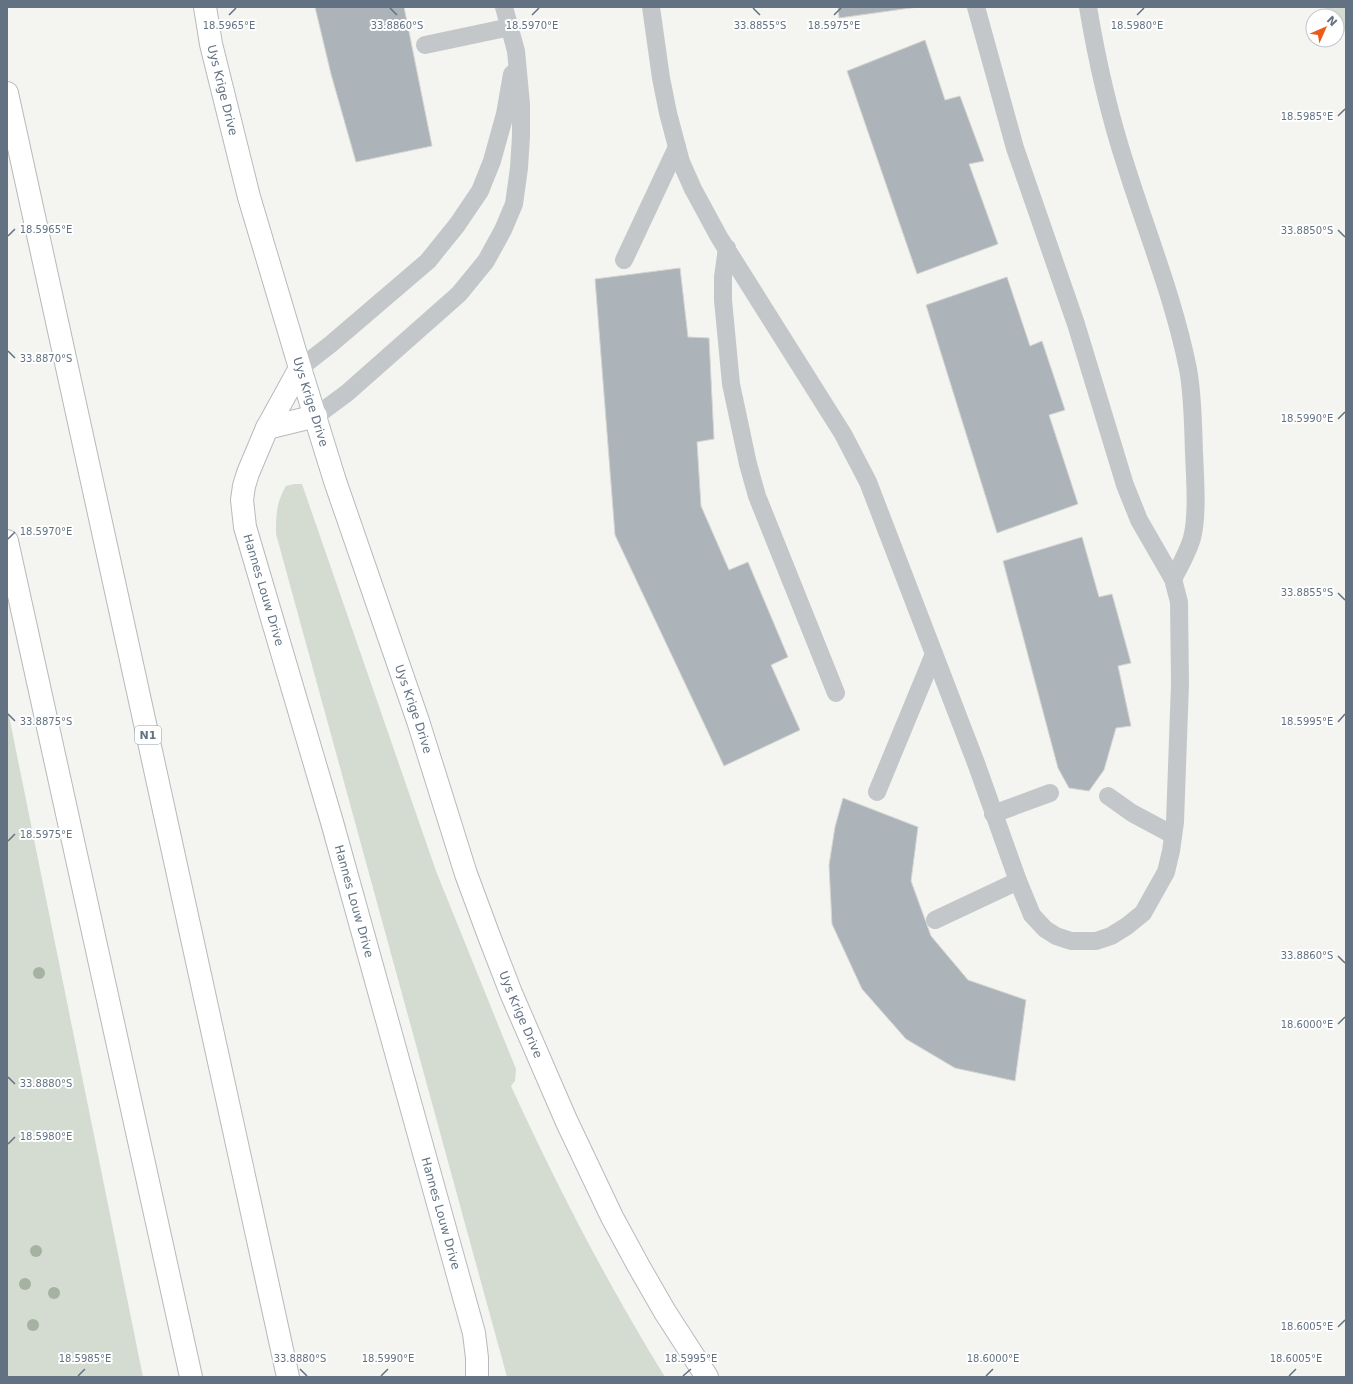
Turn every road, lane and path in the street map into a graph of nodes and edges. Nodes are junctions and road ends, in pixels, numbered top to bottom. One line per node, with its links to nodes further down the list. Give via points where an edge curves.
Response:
1 (205, 7): 13 (main road, Uys Krige Drive, via 211,44 249,197)
2 (504, 7): 6 (lane)
3 (651, 7): 10 (lane, via 661,78)
4 (976, 7): 17 (lane, via 1015,148 1076,324 1125,485 1139,520)
5 (1088, 7): 17 (lane, via 1097,57 1126,165 1165,281 1188,371 1193,417 1195,513 1186,555)
6 (510, 27): 7 (lane); 8 (lane)
7 (425, 45)
8 (516, 51): 13 (lane, via 499,138 480,191 428,261); 14 (lane, via 521,104 519,168 514,204 503,230 486,261 459,294 347,393)
9 (7, 93): 28 (main road, N1)
10 (677, 147): 11 (lane, via 693,188); 12 (lane)
11 (727, 248): 18 (lane, via 844,434 868,482); 19 (lane, via 723,300 732,384 748,464 757,496)
12 (624, 260)
13 (300, 368): 14 (main road, Uys Krige Drive); 15 (main road, Hannes Louw Drive)
14 (316, 416): 15 (main road); 30 (main road, Uys Krige Drive, via 335,481 418,721 466,874 511,993 566,1120 612,1217 665,1312)
15 (267, 428): 29 (main road, Hannes Louw Drive, via 244,486 242,512 245,527 332,822 474,1333)
16 (7, 541): 27 (main road)
17 (1173, 579): 24 (lane, via 1179,602 1180,684)
18 (934, 654): 20 (lane); 23 (lane)
19 (836, 693)
20 (877, 792)
21 (1050, 793): 23 (lane)
22 (1108, 796): 24 (lane, via 1132,813)
23 (993, 814): 25 (lane)
24 (1173, 835): 25 (lane, via 1166,872 1143,913 1127,926 1096,941 1071,941 1045,929 1032,915)
25 (1018, 881): 26 (lane)
26 (935, 920)
27 (191, 1377)
28 (288, 1377)
29 (478, 1377)
30 (707, 1377)

